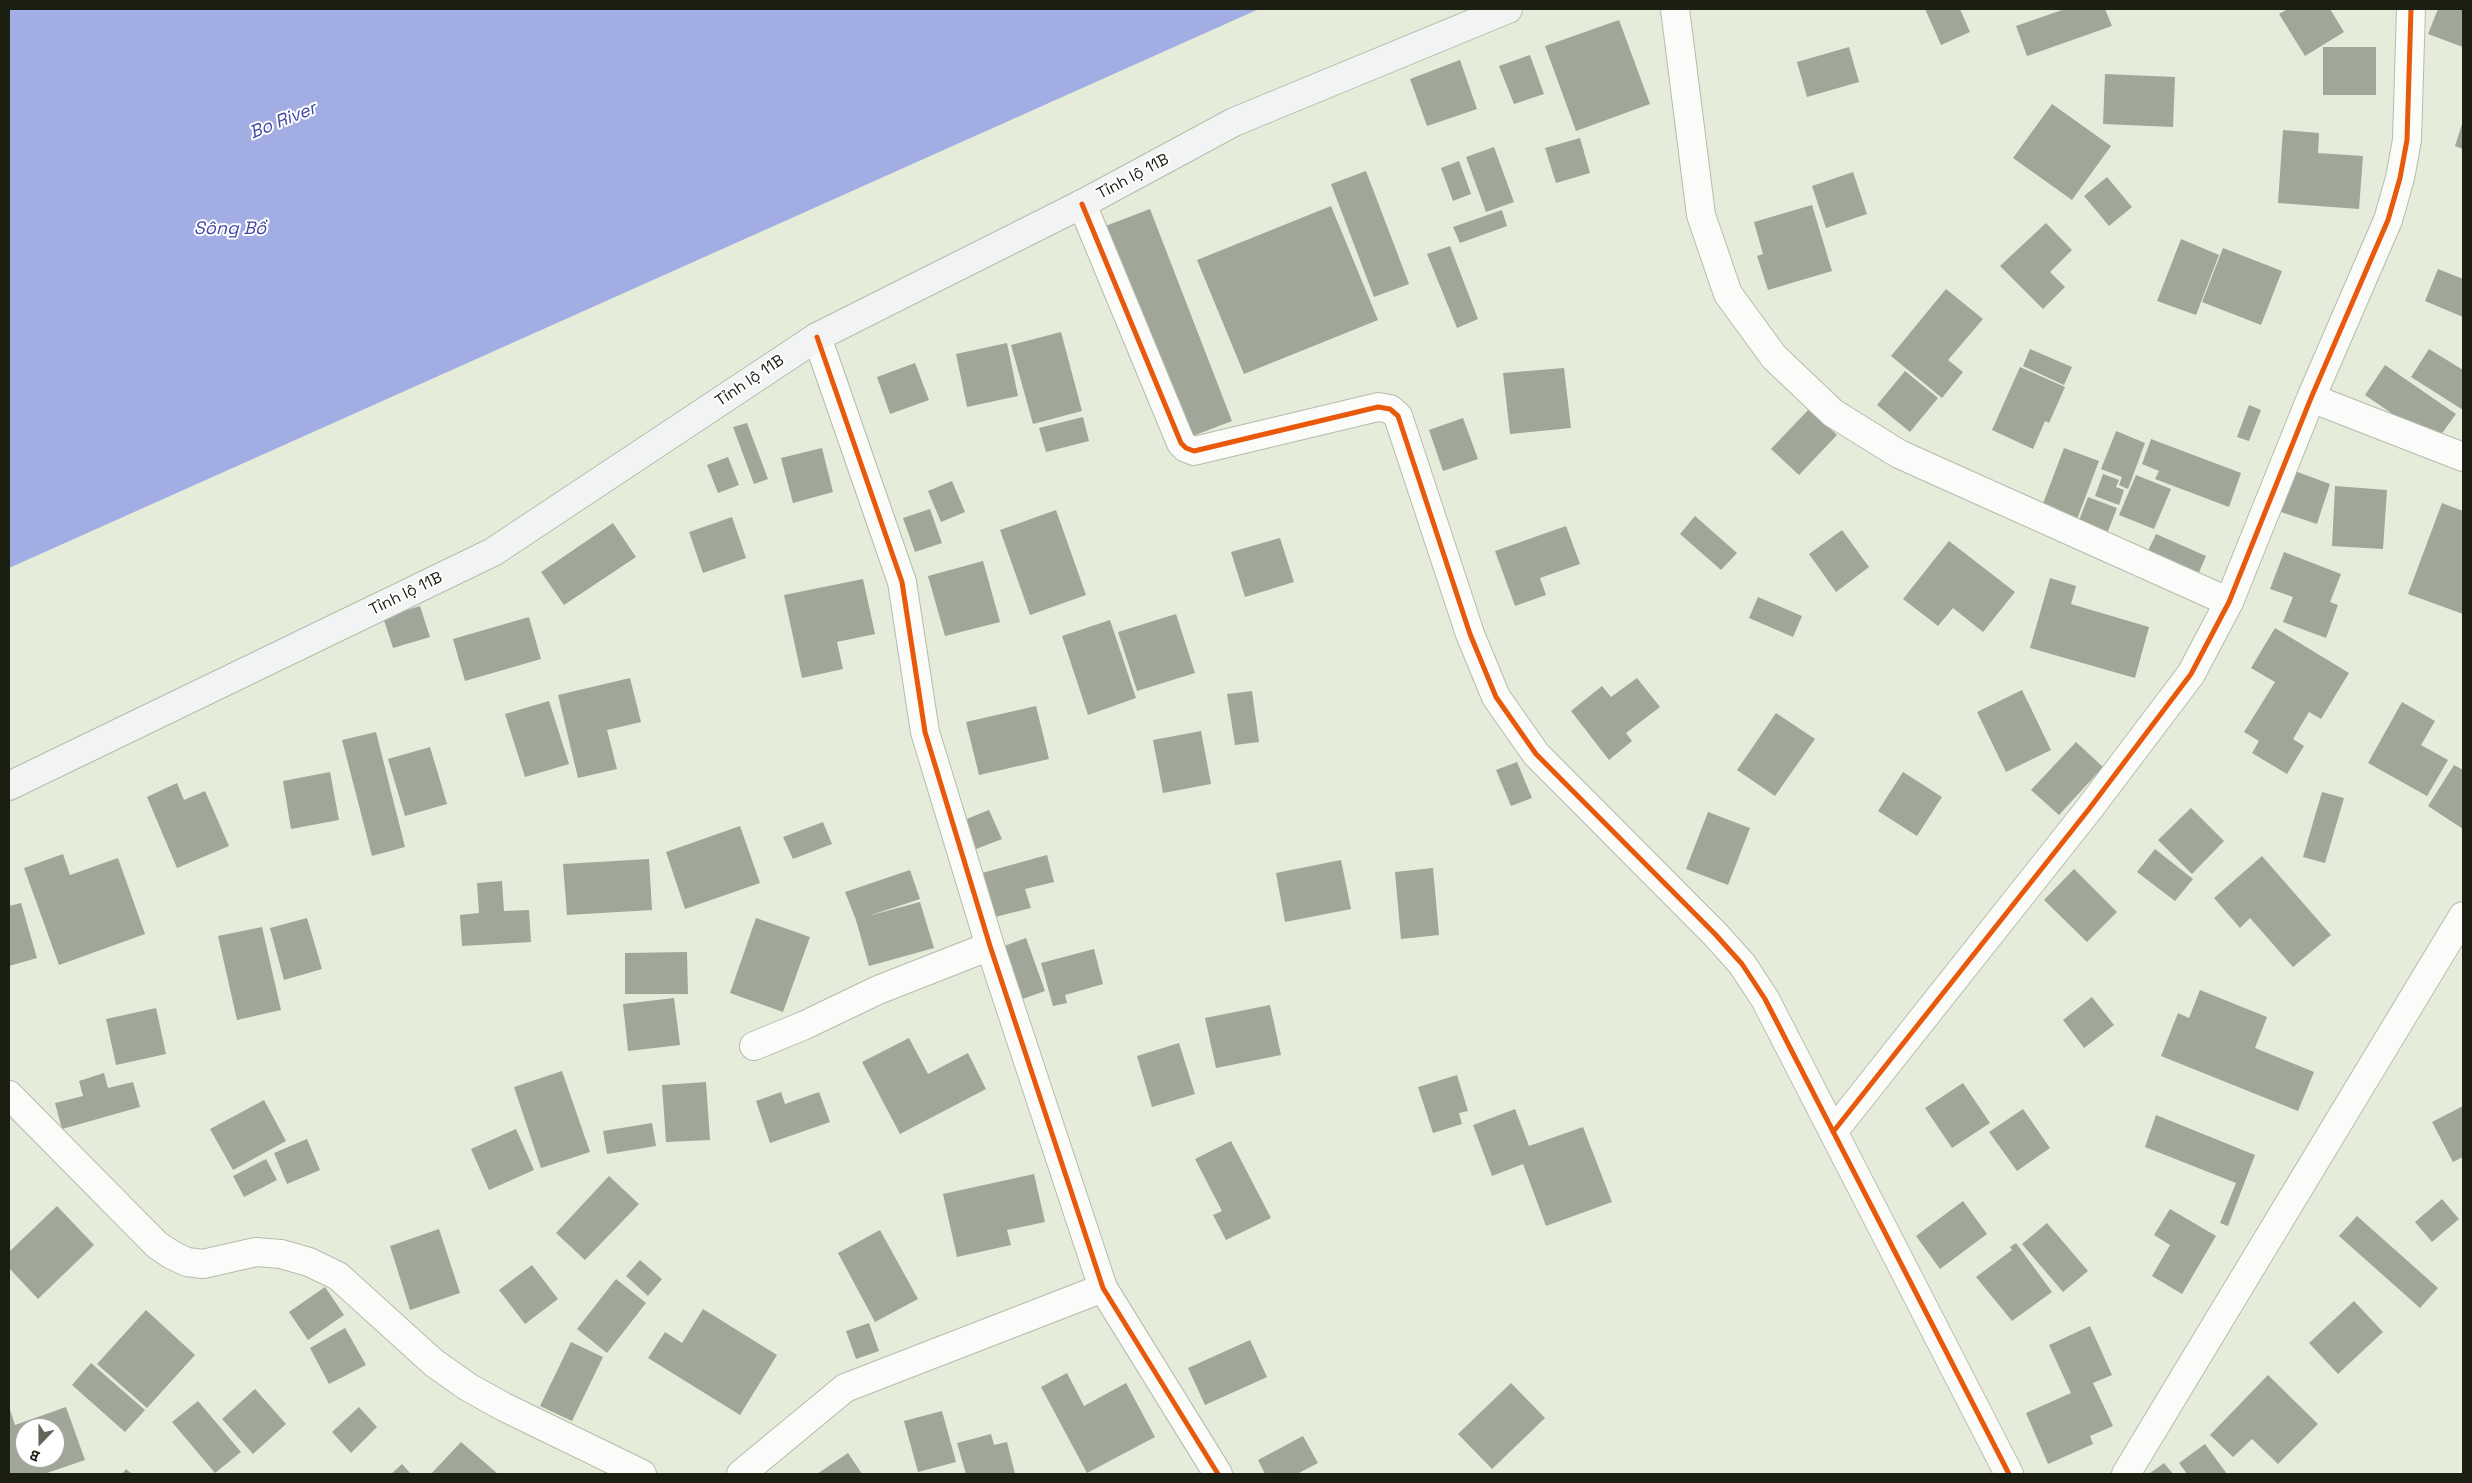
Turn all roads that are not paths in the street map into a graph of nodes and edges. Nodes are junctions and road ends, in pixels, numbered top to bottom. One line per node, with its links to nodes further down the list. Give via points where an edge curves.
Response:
1 (1508, 9): 4 (main road, Tỉnh lộ 11B, via 1234,122)
2 (1675, 9): 8 (street, via 1701,215 1728,294 1774,357 1833,413 1898,454)
3 (2411, 9): 6 (street, via 2407,140 2400,178 2388,220)
4 (1082, 204): 5 (main road, Tỉnh lộ 11B); 14 (street, via 1181,443 1186,448 1194,451 1378,407 1390,409 1398,416 1470,634 1496,697 1536,754 1742,964 1765,999)
5 (817, 337): 9 (main road, Tỉnh lộ 11B, via 493,552); 11 (street, via 902,582 925,732)
6 (2311, 398): 7 (street); 8 (street)
7 (2463, 458)
8 (2229, 602): 14 (street, via 2191,674 2089,809)
9 (9, 786)
10 (2463, 916): 20 (street)
11 (990, 946): 12 (street, via 878,990); 15 (street)
12 (754, 1046)
13 (9, 1095): 16 (street, via 157,1245 172,1256 203,1264 256,1252 281,1254 309,1262 338,1276 434,1363 468,1387)
14 (1833, 1132): 19 (street)
15 (1103, 1288): 17 (street, via 845,1388); 18 (street)
16 (642, 1474)
17 (741, 1474)
18 (1218, 1474)
19 (2009, 1474)
20 (2126, 1474)

